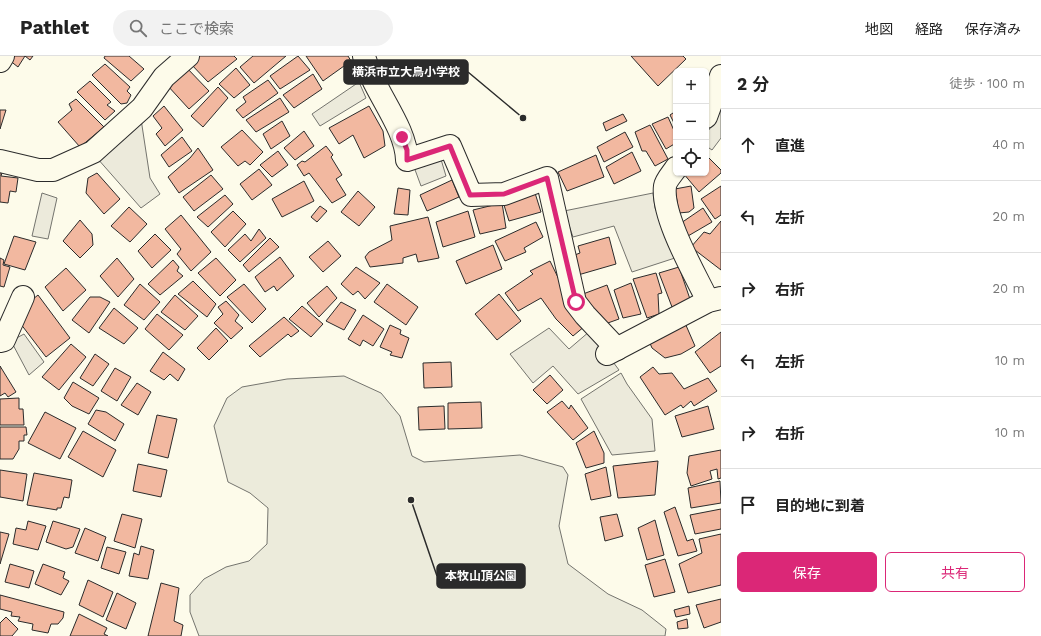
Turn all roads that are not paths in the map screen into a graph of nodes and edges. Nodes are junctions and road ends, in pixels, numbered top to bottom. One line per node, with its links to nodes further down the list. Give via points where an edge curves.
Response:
1 (4, 56): 4 (street)
2 (188, 56): 7 (street, via 164,77 142,108 93,152 53,170 38,170)
3 (364, 56): 10 (street, via 367,70 402,137 407,150 407,160 450,146 470,195 504,194 547,178 576,302 612,351)
4 (0, 61)
5 (721, 76): 6 (street)
6 (709, 109)
7 (0, 161)
8 (673, 172): 10 (street, via 665,184 665,198 674,230)
9 (23, 297): 11 (street, via 4,340)
10 (715, 300)
11 (0, 341)

